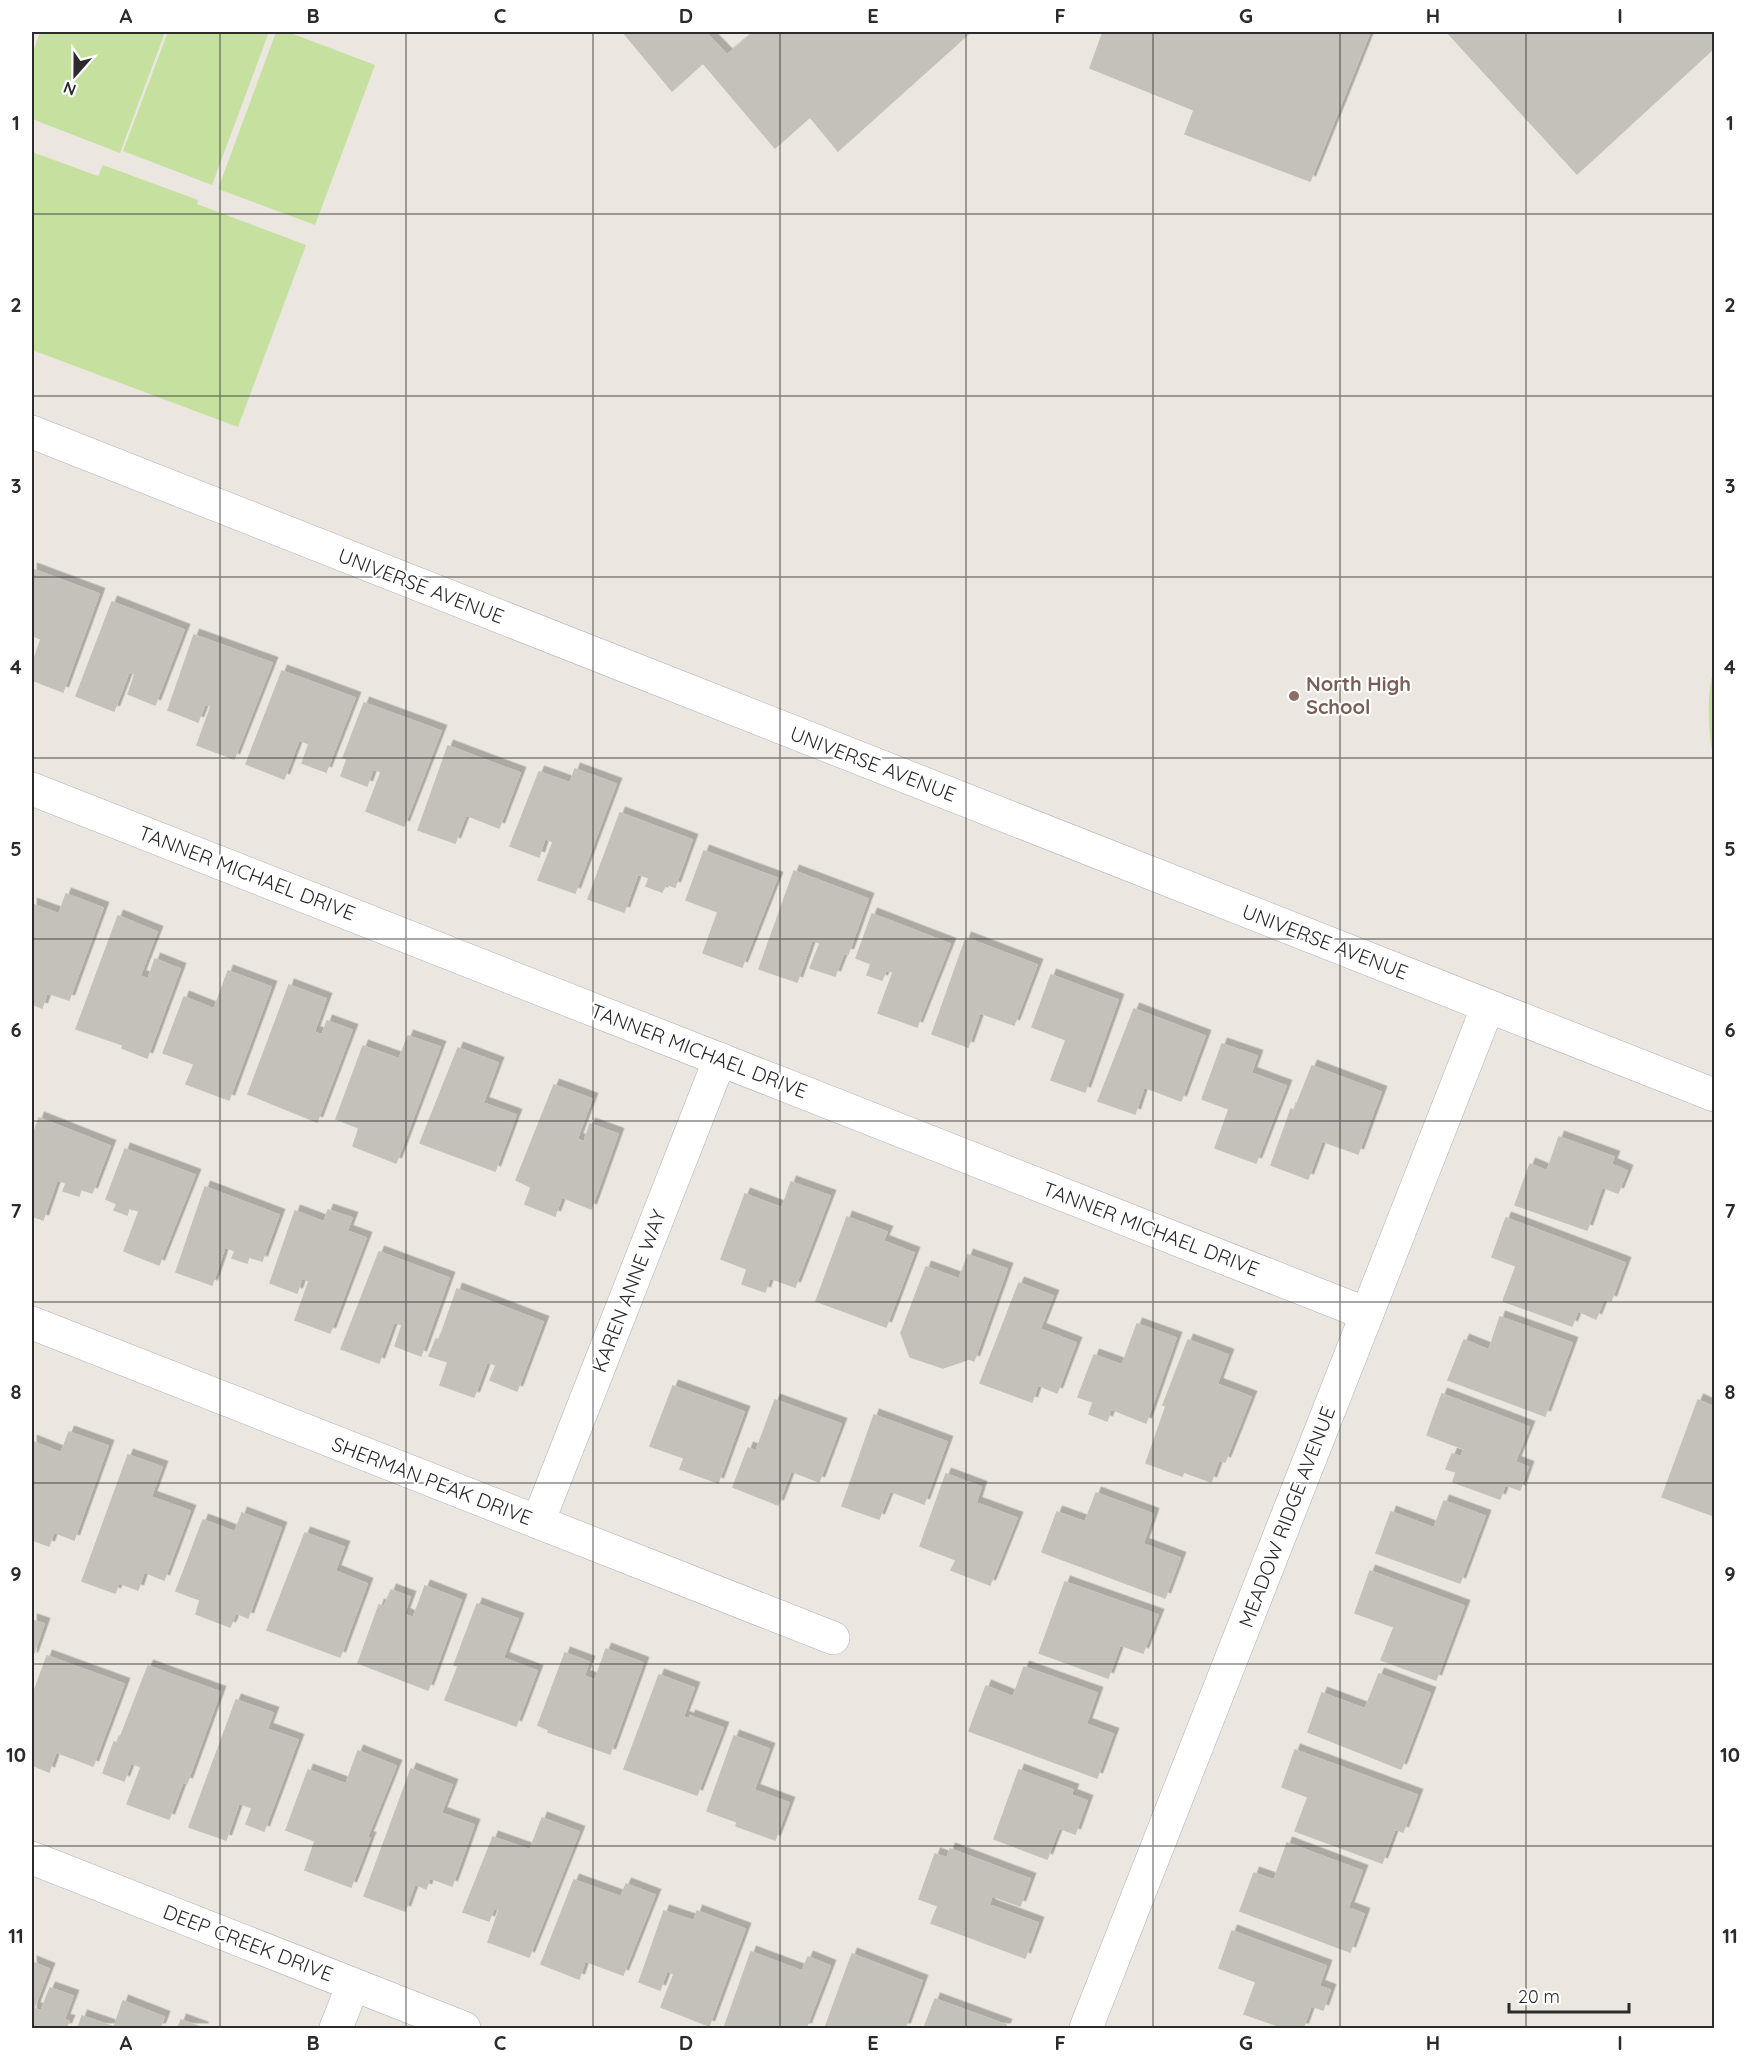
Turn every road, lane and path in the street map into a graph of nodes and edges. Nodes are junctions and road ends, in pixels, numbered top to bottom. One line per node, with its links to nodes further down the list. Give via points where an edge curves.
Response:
1 (32, 432): 3 (street, UNIVERSE AVENUE)
2 (32, 789): 4 (street, TANNER MICHAEL DRIVE)
3 (1488, 1006): 5 (street, UNIVERSE AVENUE); 6 (street, MEADOW RIDGE AVENUE)
4 (720, 1059): 6 (street, TANNER MICHAEL DRIVE); 8 (street, KAREN ANNE WAY)
5 (1714, 1095)
6 (1367, 1314): 14 (street, MEADOW RIDGE AVENUE)
7 (32, 1323): 8 (street, SHERMAN PEAK DRIVE)
8 (538, 1522): 9 (street, SHERMAN PEAK DRIVE)
9 (833, 1638)
10 (32, 1858): 11 (street, DEEP CREEK DRIVE)
11 (353, 1985): 12 (street); 13 (street, DEEP CREEK DRIVE)
12 (336, 2028)
13 (464, 2028)
14 (1086, 2028)

